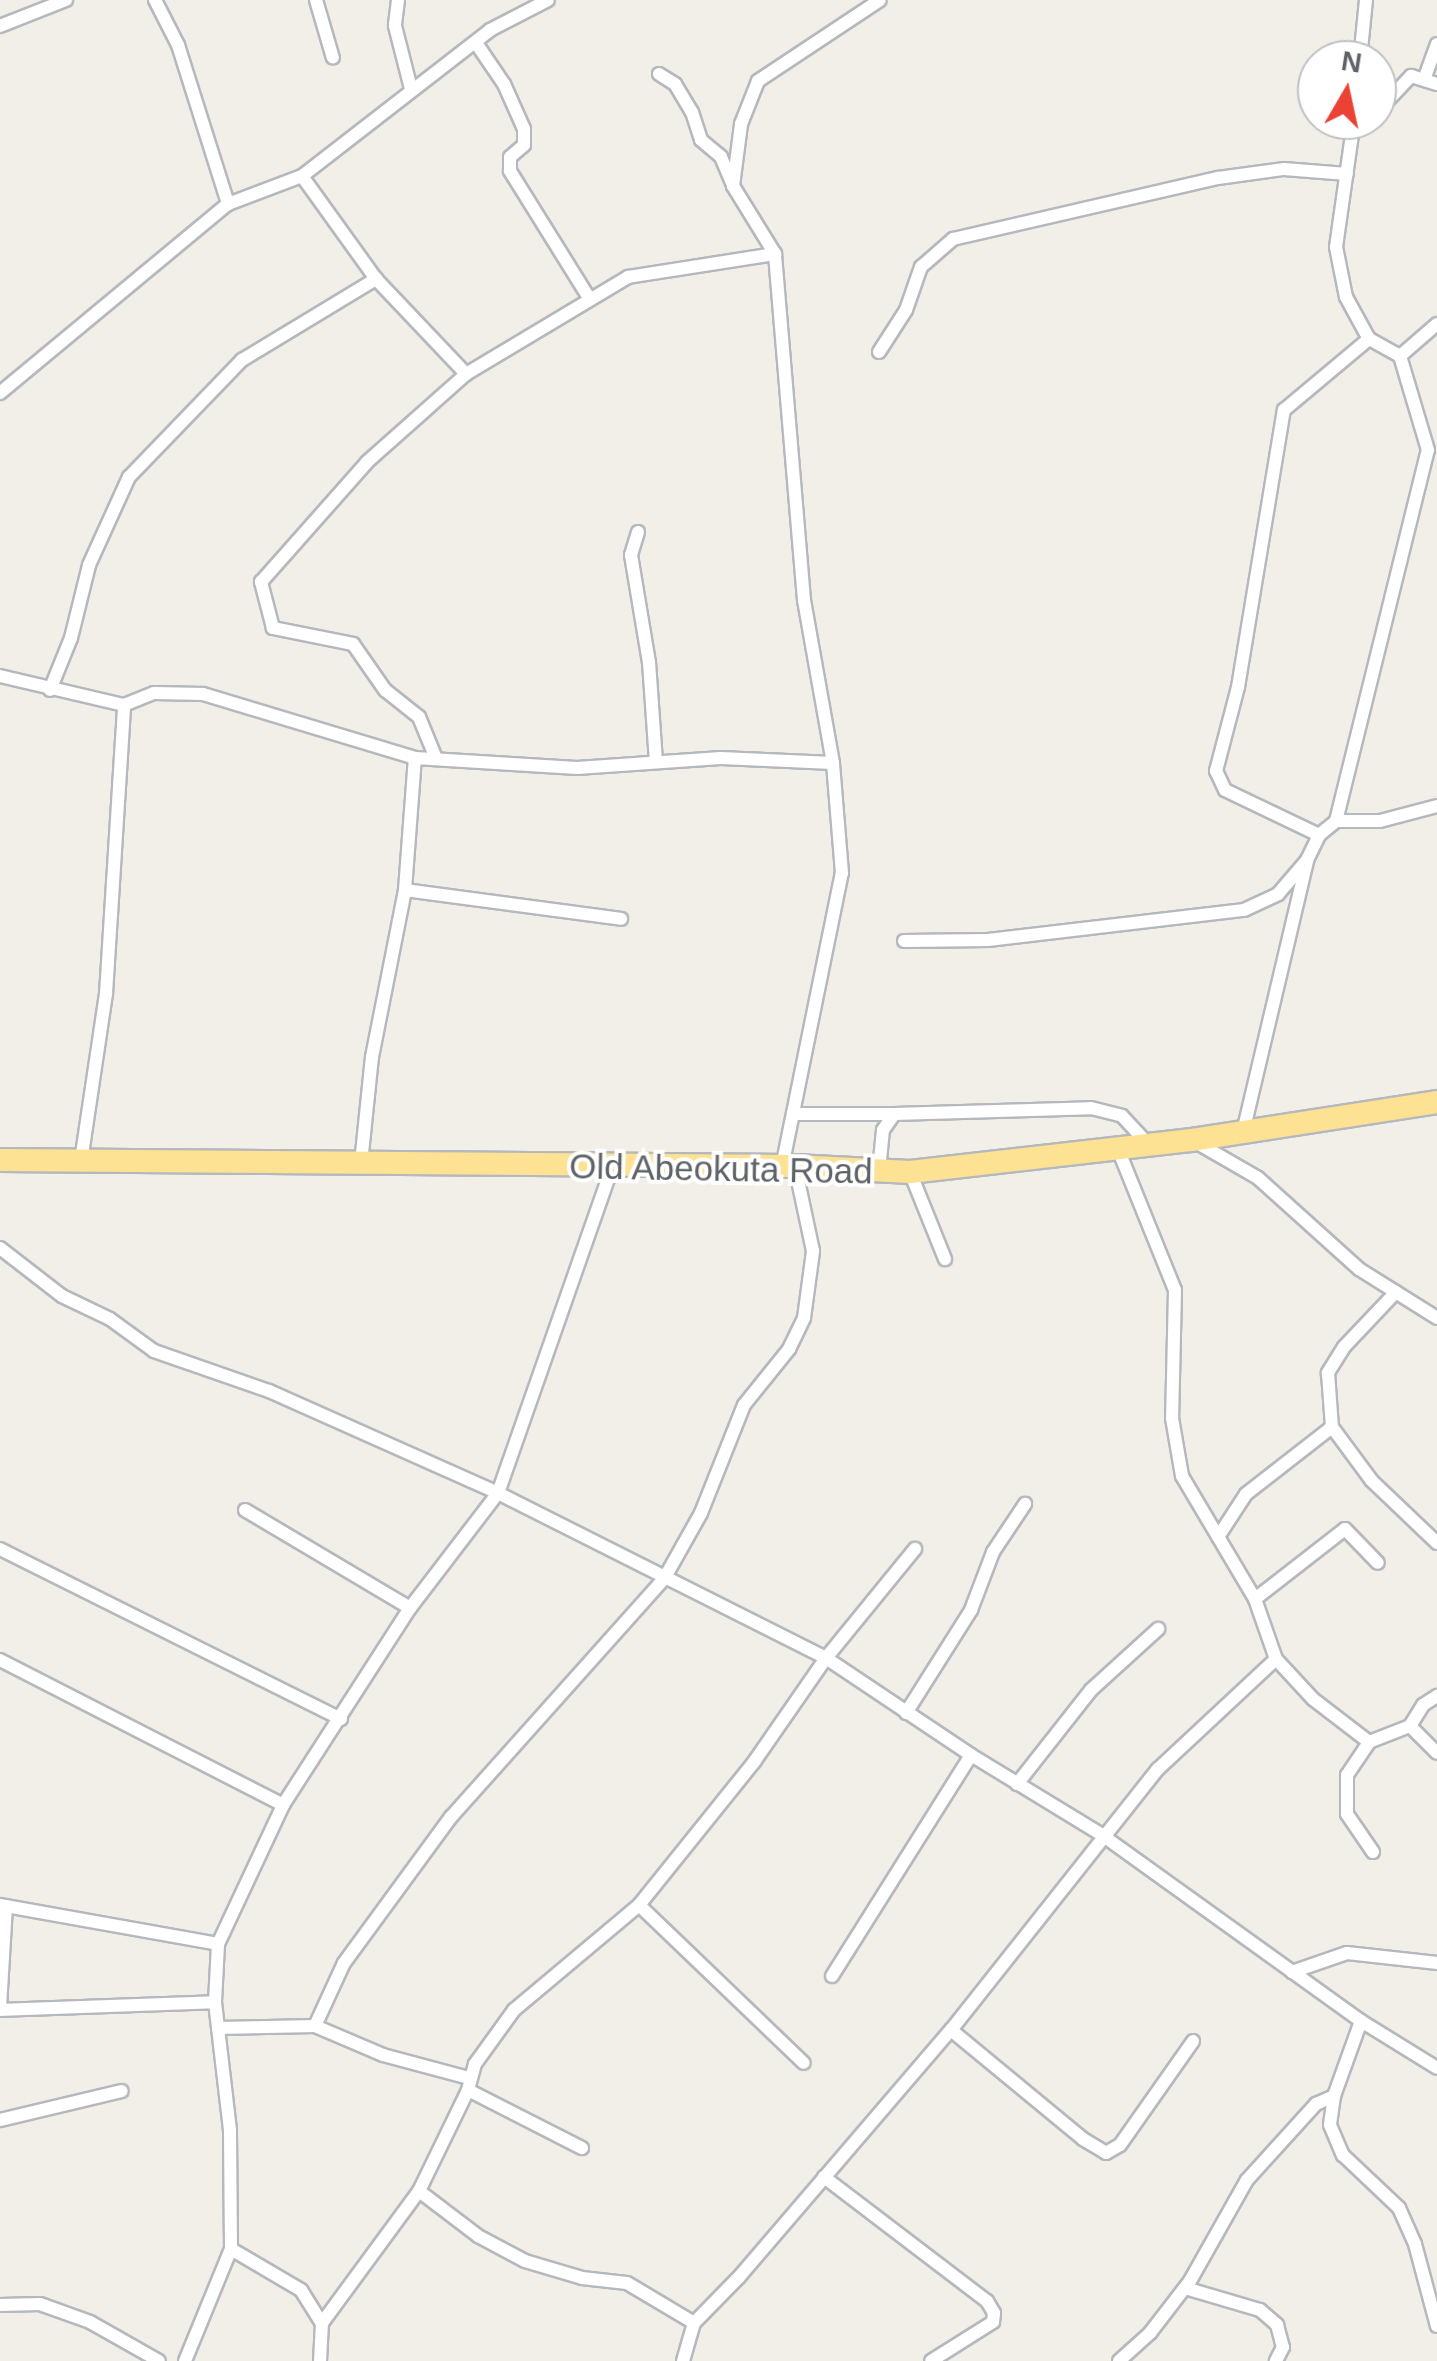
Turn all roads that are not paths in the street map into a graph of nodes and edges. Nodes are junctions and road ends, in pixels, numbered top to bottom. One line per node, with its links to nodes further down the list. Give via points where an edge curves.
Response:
1 (66, 0): 8 (street)
2 (156, 0): 21 (street, via 178,46)
3 (316, 0): 12 (street)
4 (398, 0): 15 (street, via 395,26)
5 (548, 0): 10 (street)
6 (879, 0): 20 (street, via 758,81 741,124)
7 (1366, 0): 9 (street)
8 (0, 26)
9 (1362, 40)
10 (476, 43): 15 (street); 24 (street, via 524,129 524,145 510,158 510,171)
11 (1437, 44): 14 (street)
12 (333, 58)
13 (659, 74): 20 (street, via 675,84 701,140 721,158)
14 (1431, 80): 16 (street, via 1411,76)
15 (411, 89): 19 (street)
16 (1397, 91)
17 (1352, 140): 18 (street)
18 (1347, 174): 26 (street, via 1336,246 1346,297); 27 (street, via 1284,168 1218,178 952,239 921,267 906,310)
19 (302, 176): 21 (street); 23 (street)
20 (733, 186): 22 (street)
21 (228, 204): 30 (street)
22 (775, 254): 24 (street, via 628,277); 38 (street, via 804,600)
23 (376, 279): 29 (street); 33 (street, via 242,360 129,477 90,564)
24 (588, 298): 29 (street)
25 (1437, 324): 28 (street)
26 (1369, 339): 28 (street); 41 (street, via 1284,410 1238,687 1216,772 1226,790)
27 (879, 352)
28 (1400, 356): 40 (street, via 1428,450)
29 (466, 374): 35 (street, via 378,452 261,582 274,628 353,644 385,690 419,717)
30 (0, 393)
31 (638, 532): 37 (street, via 631,555)
32 (0, 676): 33 (street)
33 (50, 690): 34 (street)
34 (124, 705): 36 (street, via 154,693 202,694); 54 (street, via 106,994)
35 (435, 756): 36 (street); 37 (street, via 577,768)
36 (415, 758): 43 (street)
37 (656, 761): 38 (street)
38 (834, 763): 47 (street, via 842,873)
39 (1437, 806): 40 (street, via 1380,821)
40 (1336, 821): 41 (street)
41 (1318, 835): 42 (street)
42 (1307, 860): 45 (street, via 1278,894 1244,910 988,940); 49 (street)
43 (404, 890): 44 (street); 55 (street, via 372,1057)
44 (621, 919)
45 (904, 942)
46 (1437, 1102): 49 (highway, Old Abeokuta Road)
47 (793, 1114): 48 (street); 57 (street)
48 (894, 1114): 51 (street, via 1091,1108 1122,1116); 58 (street, via 883,1130)
49 (1243, 1132): 50 (highway, Old Abeokuta Road)
50 (1192, 1140): 51 (highway, Old Abeokuta Road); 62 (street, via 1258,1178 1302,1222)
51 (1149, 1145): 52 (highway, Old Abeokuta Road)
52 (1118, 1149): 59 (highway, Old Abeokuta Road); 68 (street, via 1174,1290 1172,1418 1182,1476)
53 (0, 1160): 54 (highway, Old Abeokuta Road)
54 (80, 1161): 55 (highway, Old Abeokuta Road)
55 (361, 1163): 56 (highway, Old Abeokuta Road)
56 (612, 1167): 57 (highway, Old Abeokuta Road); 65 (street)
57 (788, 1167): 58 (highway, Old Abeokuta Road); 73 (street, via 813,1252 804,1318 789,1349 744,1405 701,1514)
58 (879, 1170): 59 (highway, Old Abeokuta Road)
59 (910, 1172): 61 (street)
60 (0, 1248): 65 (street, via 62,1296 154,1351 269,1391)
61 (945, 1258)
62 (1396, 1292): 63 (street); 64 (street, via 1328,1372)
63 (1437, 1318)
64 (1332, 1427): 68 (street, via 1246,1494); 69 (street, via 1372,1481)
65 (498, 1493): 73 (street); 75 (street)
66 (1024, 1504): 81 (street, via 993,1552 971,1610)
67 (245, 1510): 75 (street)
68 (1218, 1537): 74 (street)
69 (1437, 1543)
70 (914, 1549): 77 (street)
71 (0, 1550): 82 (street)
72 (1378, 1563): 74 (street, via 1345,1530)
73 (664, 1579): 77 (street); 100 (street, via 451,1817 344,1963)
74 (1255, 1599): 78 (street)
75 (410, 1608): 82 (street)
76 (1158, 1629): 87 (street, via 1090,1690)
77 (826, 1658): 81 (street); 91 (street, via 754,1762)
78 (1276, 1659): 84 (street, via 1313,1699); 89 (street, via 1158,1769)
79 (0, 1660): 88 (street)
80 (1437, 1696): 83 (street)
81 (906, 1713): 86 (street)
82 (341, 1718): 88 (street)
83 (1410, 1726): 84 (street); 85 (street)
84 (1369, 1742): 90 (street, via 1347,1775 1345,1797 1346,1814)
85 (1437, 1753)
86 (971, 1755): 87 (street); 96 (street)
87 (1017, 1784): 89 (street)
88 (283, 1805): 93 (street)
89 (1102, 1835): 95 (street); 102 (street)
90 (1373, 1852)
91 (639, 1905): 104 (street); 106 (street, via 514,2010)
92 (3, 1906): 93 (street); 98 (street)
93 (218, 1944): 97 (street)
94 (1437, 1963): 95 (street, via 1347,1953)
95 (1292, 1972): 99 (street)
96 (832, 1976)
97 (215, 2002): 98 (street); 101 (street)
98 (0, 2008)
99 (1361, 2021): 105 (street); 108 (street)
100 (315, 2026): 101 (street); 106 (street)
101 (218, 2028): 113 (street, via 230,2130)
102 (951, 2030): 103 (street, via 1106,2152 1120,2144); 111 (street)
103 (1192, 2041)
104 (804, 2063)
105 (1437, 2068)
106 (468, 2084): 110 (street); 112 (street)
107 (122, 2091): 109 (street)
108 (1334, 2096): 114 (street, via 1316,2104 1247,2180); 115 (street, via 1330,2125 1343,2154 1399,2208)
109 (0, 2120)
110 (582, 2148)
111 (824, 2177): 118 (street); 124 (street, via 987,2301 993,2322)
112 (419, 2192): 117 (street); 118 (street, via 478,2236 526,2261 627,2284)
113 (231, 2249): 117 (street, via 301,2290); 121 (street)
114 (1185, 2288): 125 (street); 126 (street, via 1260,2310 1277,2324 1283,2348)
115 (1433, 2301): 119 (street)
116 (0, 2306): 120 (street, via 40,2304 90,2322)
117 (322, 2323): 122 (street)
118 (694, 2323): 123 (street)
119 (1437, 2326)
120 (159, 2361)
121 (186, 2361)
122 (320, 2361)
123 (683, 2361)
124 (932, 2361)
125 (1119, 2361)
126 (1276, 2361)

